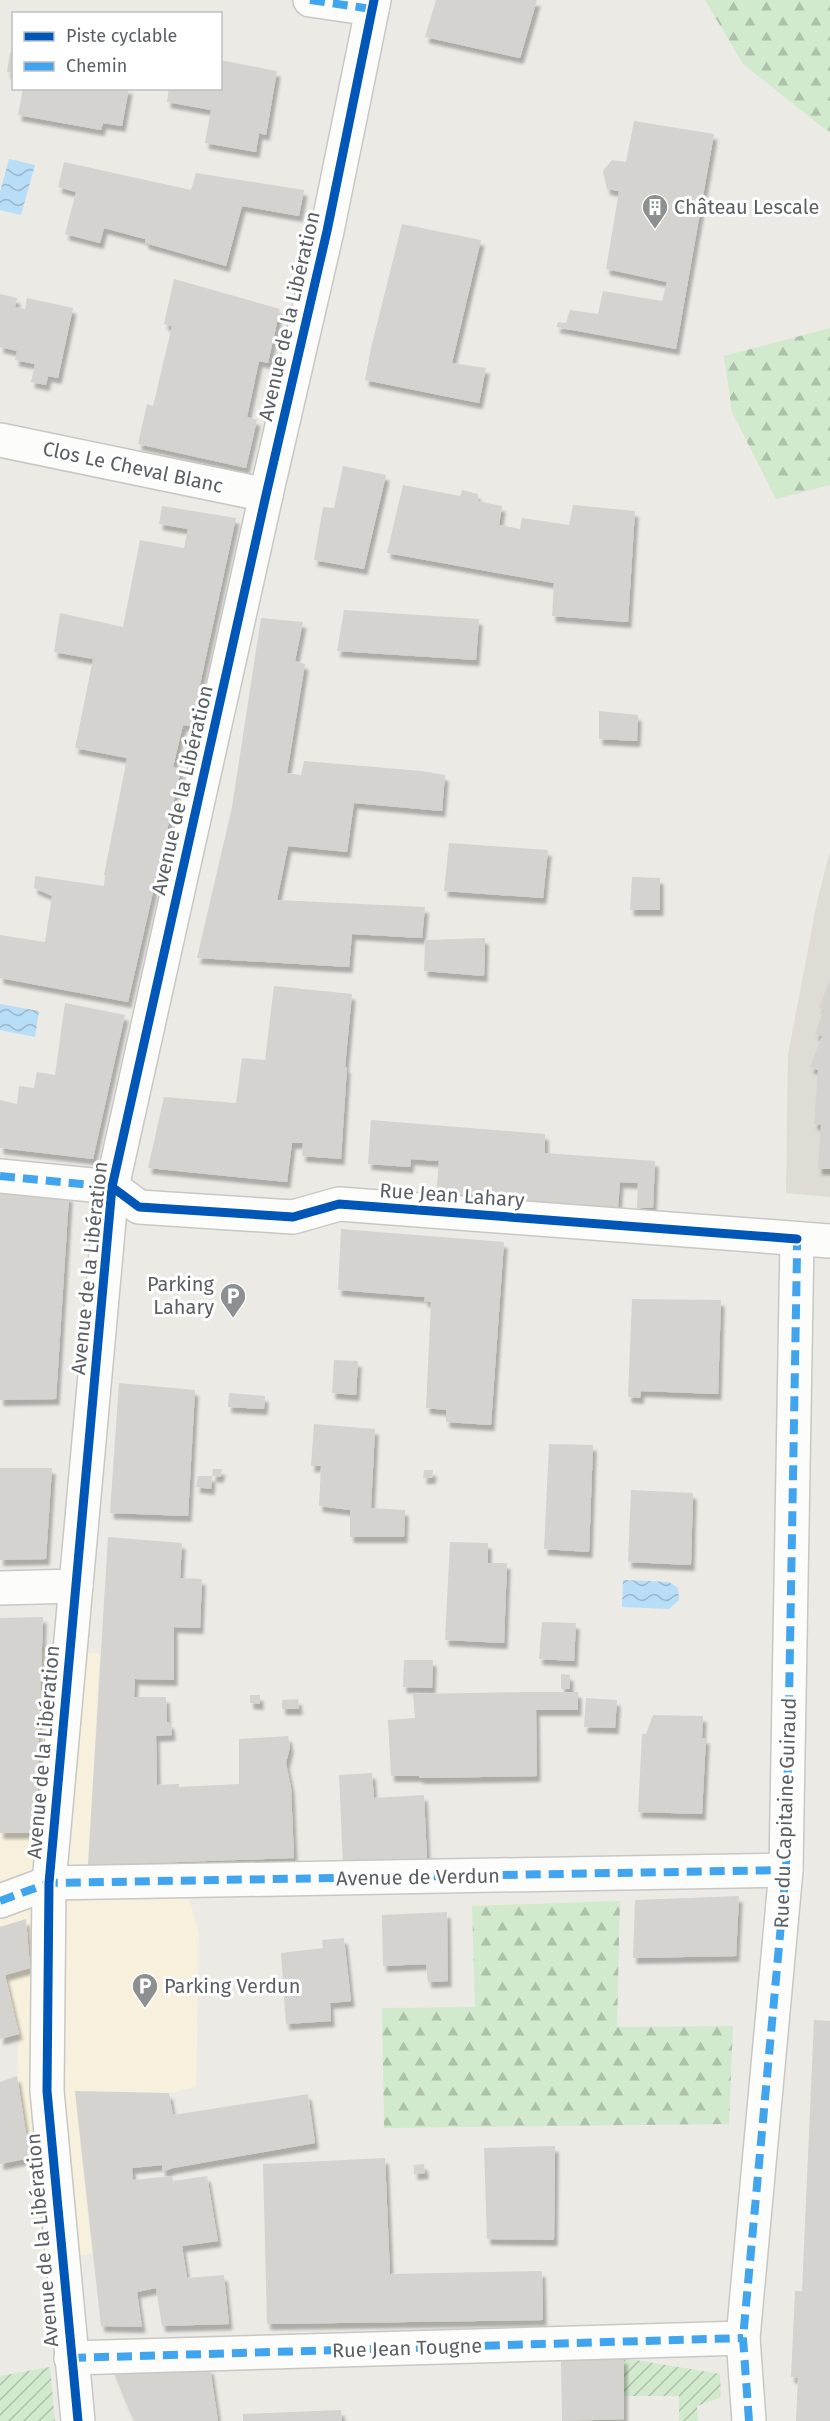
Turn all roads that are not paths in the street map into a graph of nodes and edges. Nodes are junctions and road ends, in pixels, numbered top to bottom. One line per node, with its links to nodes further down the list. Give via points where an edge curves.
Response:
1 (310, 0): 2 (street)
2 (373, 5): 4 (street, Avenue de la Libération, via 327,231)
3 (0, 440): 4 (street, Clos Le Cheval Blanc)
4 (266, 495): 6 (street, Avenue de la Libération)
5 (0, 1176): 6 (street)
6 (112, 1187): 7 (street, Rue Jean Lahary, via 139,1207 293,1217 339,1204); 9 (street, Avenue de la Libération)
7 (797, 1239): 8 (street, Rue Jean Lahary); 11 (street, Rue du Capitaine Guiraud)
8 (830, 1241)
9 (76, 1586): 10 (street); 12 (street, Avenue de la Libération)
10 (0, 1588)
11 (786, 1870): 12 (street, Avenue de Verdun); 14 (street, Rue du Capitaine Guiraud)
12 (49, 1883): 13 (street, Avenue de Verdun); 15 (street, Avenue de la Libération, via 47,2091)
13 (0, 1901)
14 (743, 2338): 15 (street, Rue Jean Tougne); 17 (street, Rue du Capitaine Guiraud)
15 (71, 2358): 16 (street, Avenue de la Libération)
16 (78, 2421)
17 (749, 2421)

